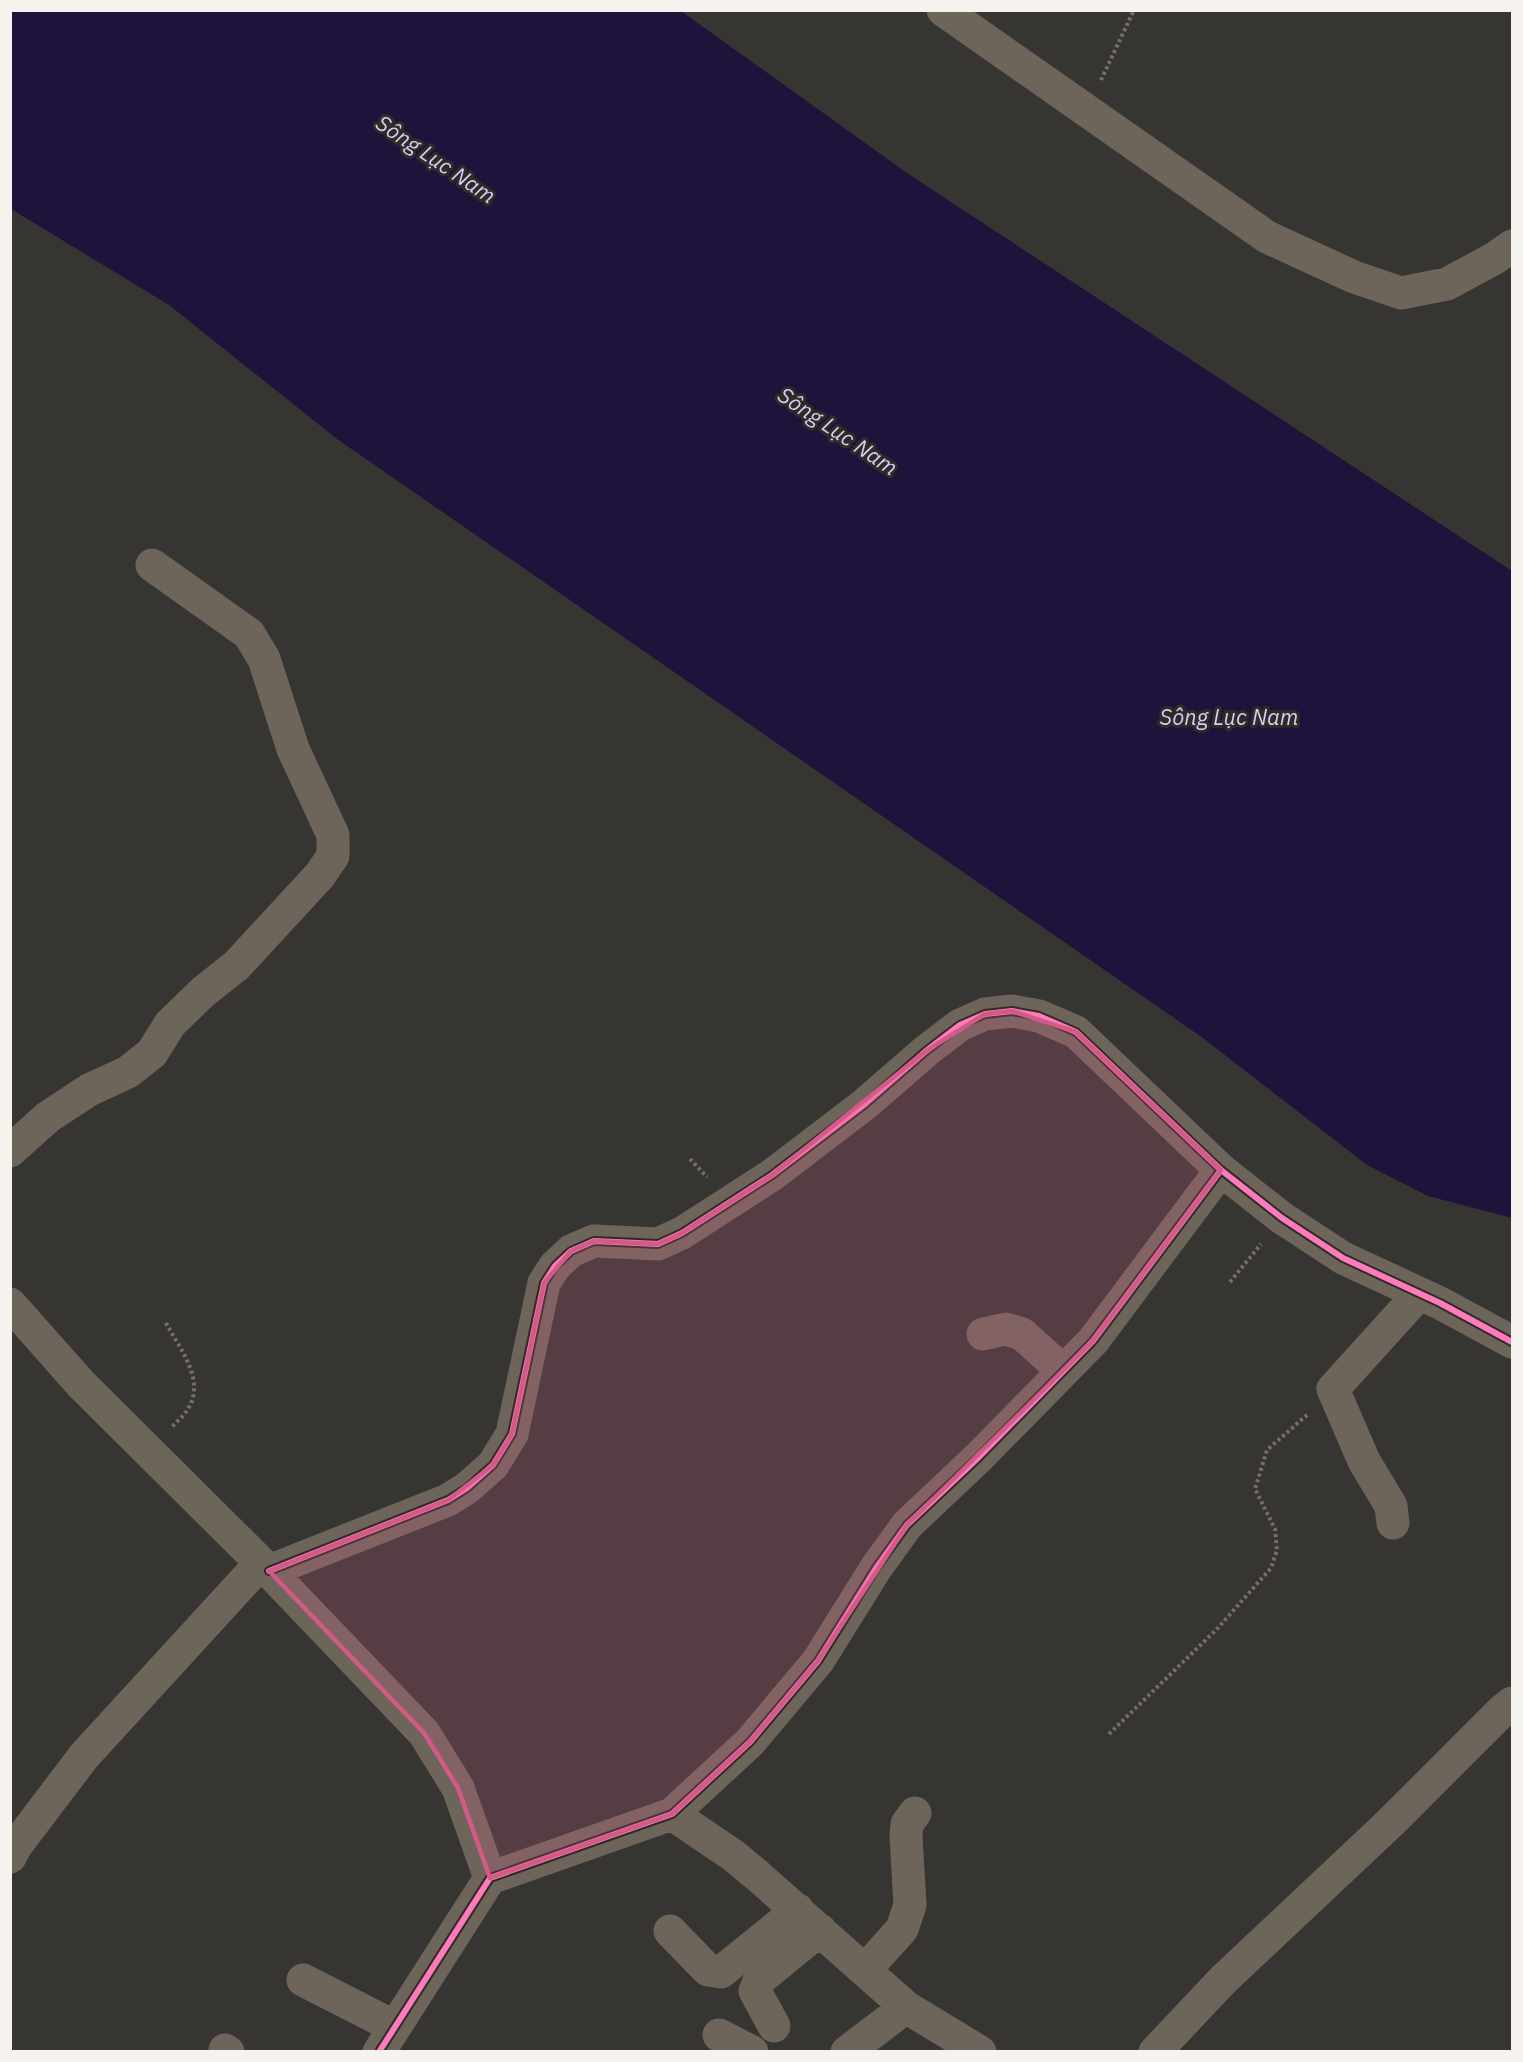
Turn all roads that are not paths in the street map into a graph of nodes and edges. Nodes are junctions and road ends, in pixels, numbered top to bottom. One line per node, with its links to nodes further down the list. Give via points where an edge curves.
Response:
1 (943, 10): 2 (street, via 1267,237 1354,277 1401,292 1447,284)
2 (1512, 246)
3 (152, 565): 4 (street, via 249,634 264,659 293,749 333,835 333,856 237,965 170,1024 152,1053 128,1072 89,1090 48,1117)
4 (10, 1151)
5 (1221, 1170): 6 (street, via 1282,1218 1343,1258); 10 (street, via 1092,1341); 12 (street, via 1076,1032 1021,1012 985,1014 960,1025 866,1104 772,1175 682,1233 658,1244 594,1241 571,1251 544,1283 512,1434 493,1465 448,1500)
6 (1419, 1294): 9 (street); 11 (street, via 1333,1389 1364,1461 1391,1506)
7 (10, 1304): 12 (street, via 81,1384)
8 (983, 1334): 10 (street, via 1006,1329 1022,1334)
9 (1512, 1342)
10 (1063, 1371): 15 (street, via 907,1525 818,1661 750,1742)
11 (1394, 1523)
12 (265, 1567): 16 (street, via 84,1756); 17 (street, via 424,1732 458,1788)
13 (1512, 1703): 29 (street, via 1223,1980)
14 (915, 1813): 20 (street, via 907,1824 906,1837 910,1905 902,1929)
15 (672, 1814): 17 (street); 18 (street, via 734,1856)
16 (12, 1849)
17 (490, 1878): 25 (street)
18 (809, 1920): 19 (street, via 720,1972 708,1970); 20 (street); 23 (street, via 760,1979 755,1991)
19 (670, 1931)
20 (865, 1970): 22 (street)
21 (303, 1980): 25 (street)
22 (906, 2007): 27 (street); 28 (street)
23 (774, 2026)
24 (719, 2035): 26 (street)
25 (387, 2039)
26 (752, 2052)
27 (847, 2052)
28 (980, 2052)
29 (1155, 2052)

